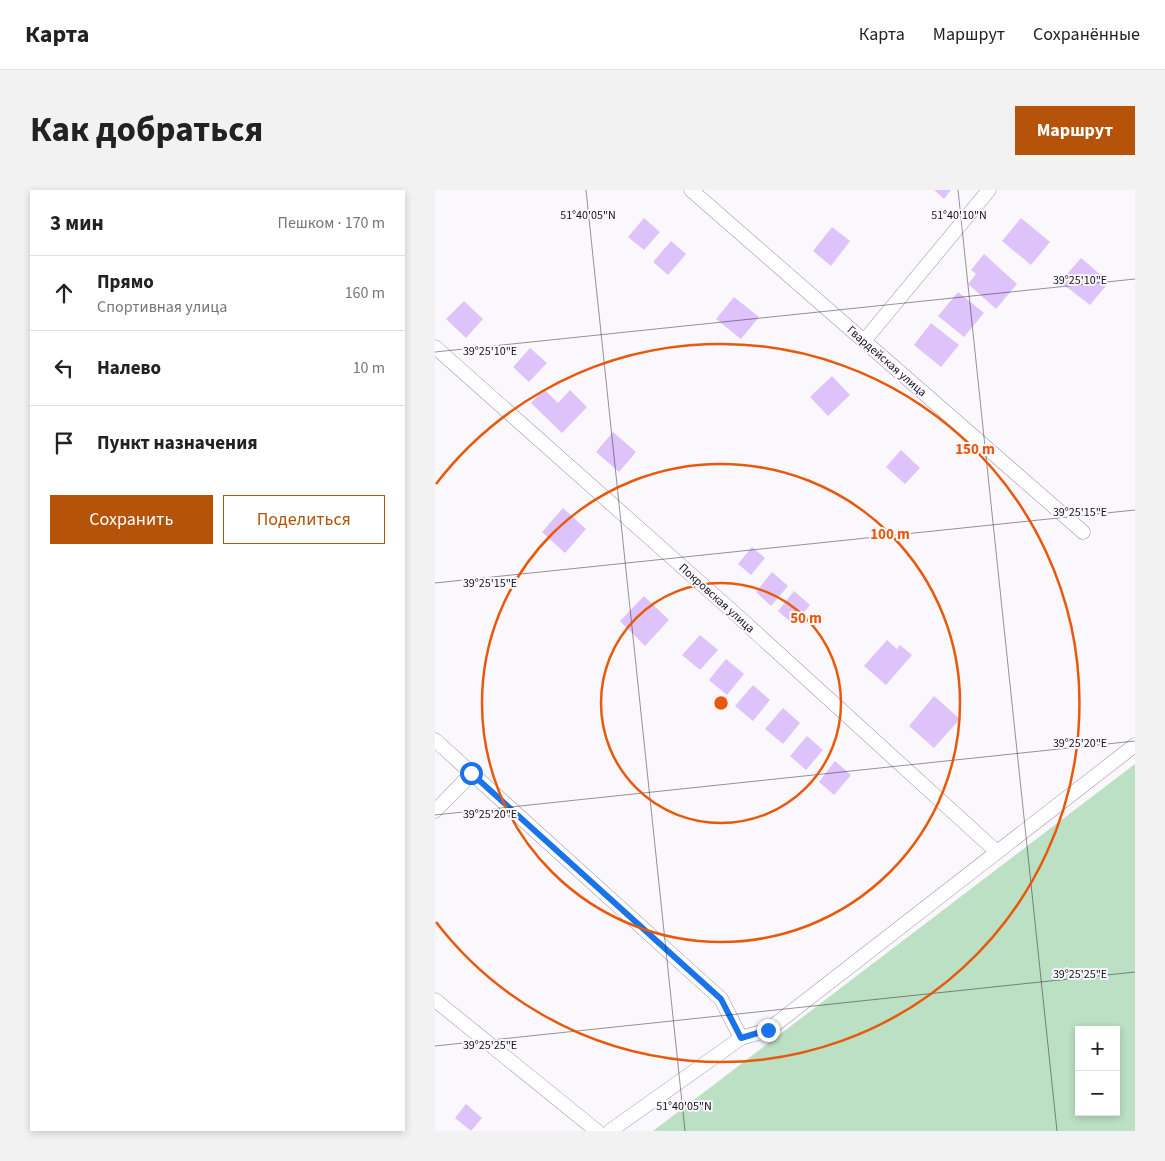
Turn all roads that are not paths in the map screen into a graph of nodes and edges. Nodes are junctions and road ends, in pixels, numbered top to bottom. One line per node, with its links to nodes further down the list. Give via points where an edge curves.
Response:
1 (691, 190): 3 (street, Гвардейская улица)
2 (989, 190): 3 (street)
3 (864, 341): 5 (street, Гвардейская улица)
4 (435, 347): 10 (street, Покровская улица)
5 (1083, 532)
6 (435, 740): 8 (street)
7 (1135, 745): 10 (street)
8 (471, 773): 9 (street); 12 (street, via 721,999)
9 (435, 811)
10 (997, 852): 12 (street, via 768,1030)
11 (435, 1000): 13 (street)
12 (741, 1038): 14 (street)
13 (597, 1131)
14 (610, 1131)

